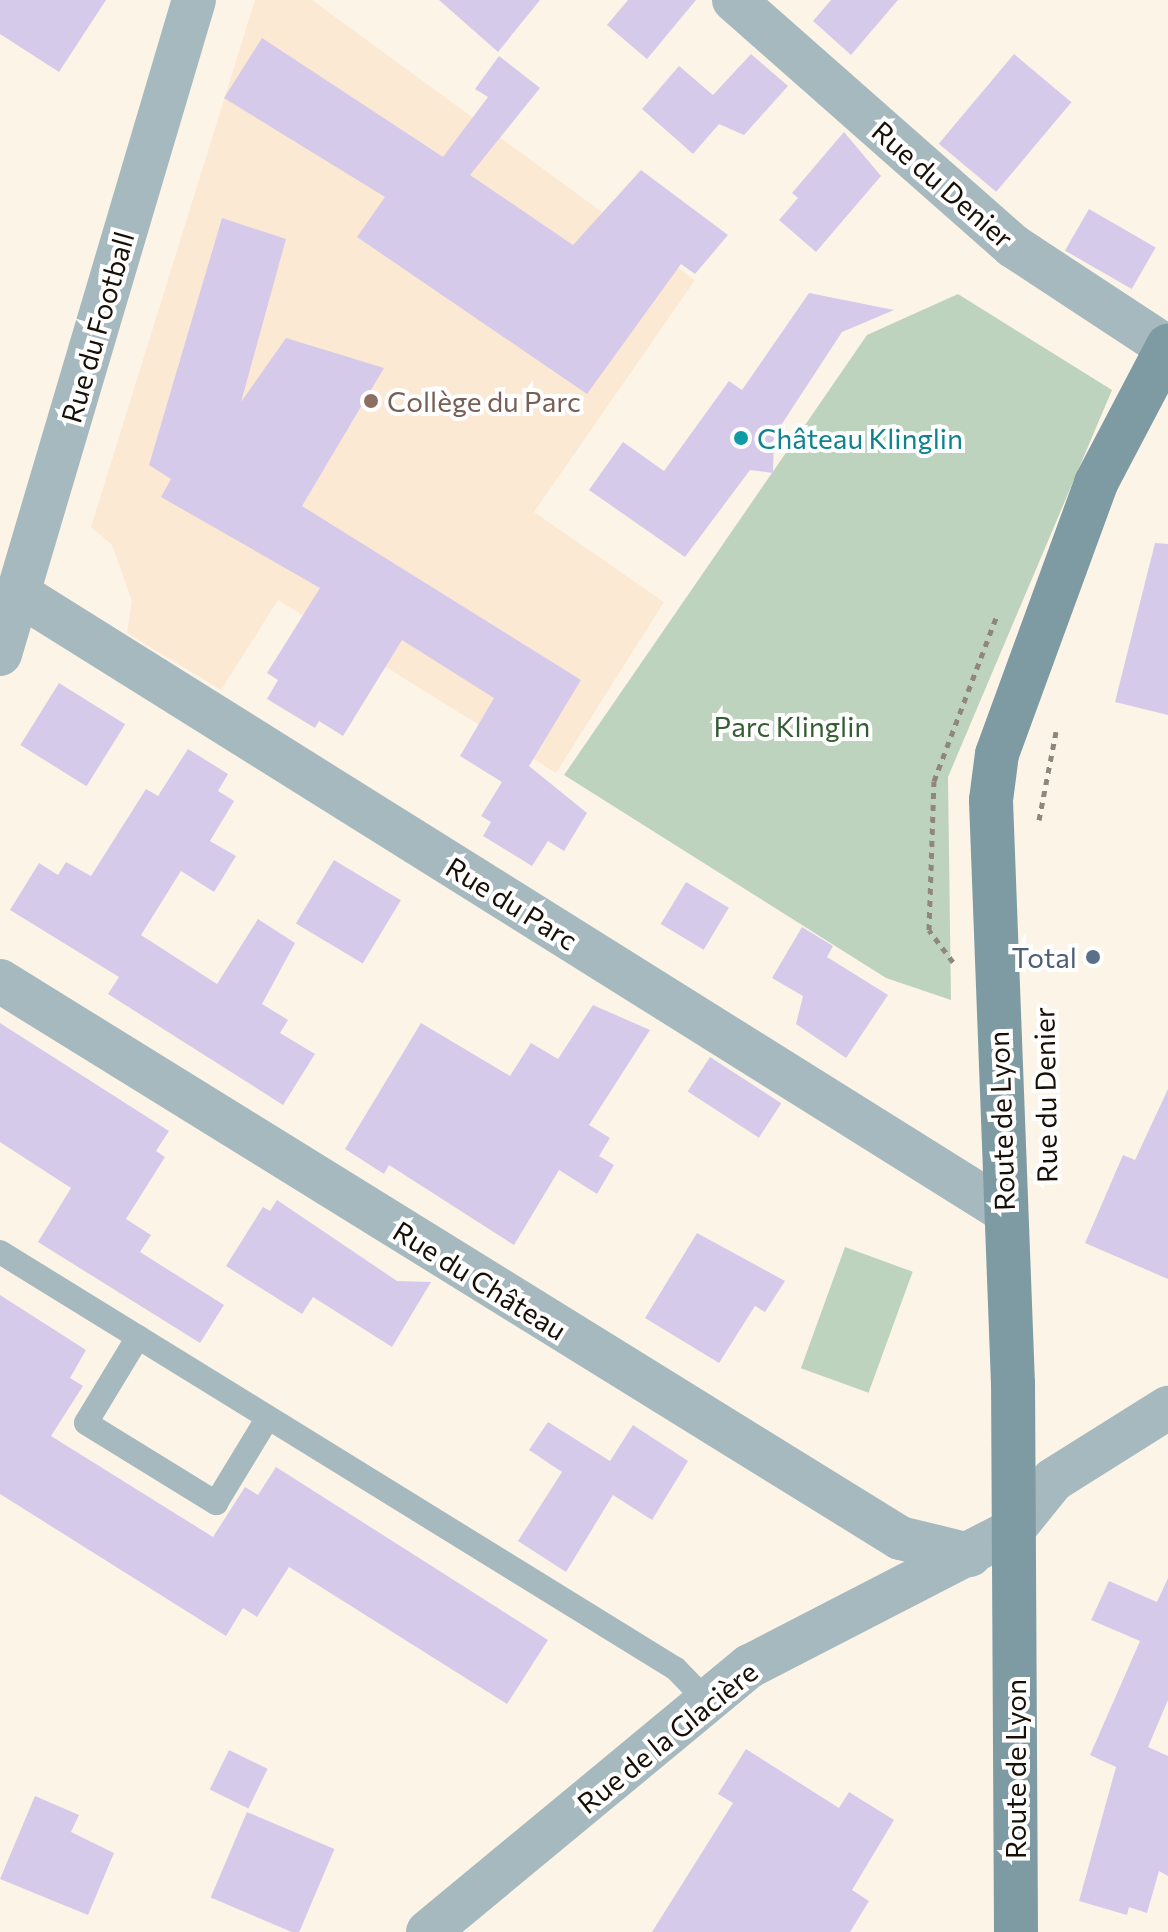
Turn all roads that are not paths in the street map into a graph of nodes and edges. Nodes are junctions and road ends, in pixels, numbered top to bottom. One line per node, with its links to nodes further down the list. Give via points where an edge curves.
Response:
1 (194, 0): 4 (street, Rue du Football)
2 (734, 0): 3 (street, Rue du Denier, via 1013,246)
3 (1168, 347): 7 (main road, Route de Lyon, via 1096,483 997,754 993,918)
4 (19, 594): 5 (street, Rue du Football); 7 (street, Rue du Parc)
5 (0, 654)
6 (0, 981): 13 (street, Rue du Château, via 900,1538)
7 (1005, 1211): 12 (main road, Route de Lyon)
8 (0, 1252): 9 (lane)
9 (138, 1337): 11 (lane); 11 (lane, via 86,1423 216,1503)
10 (1168, 1408): 12 (street, via 1053,1480)
11 (267, 1419): 14 (lane, via 676,1669)
12 (1012, 1531): 13 (street, Rue de la Glacière); 16 (main road, Route de Lyon)
13 (970, 1555): 14 (street, Rue de la Glacière, via 750,1666)
14 (707, 1701): 15 (street, Rue de la Glacière)
15 (428, 1932)
16 (1016, 1932)

